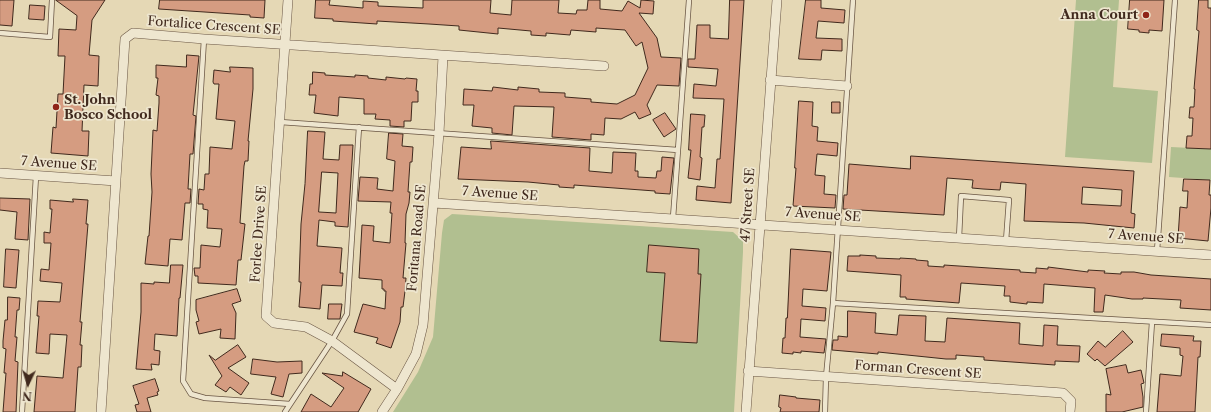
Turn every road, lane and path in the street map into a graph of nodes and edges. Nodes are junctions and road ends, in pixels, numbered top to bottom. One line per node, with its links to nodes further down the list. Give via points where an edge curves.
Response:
1 (52, 0): 7 (lane, via 50,36)
2 (288, 0): 9 (street, Forlee Drive SE)
3 (689, 0): 17 (lane)
4 (777, 0): 12 (street, 47 Street SE)
5 (853, 0): 13 (lane)
6 (1175, 0): 27 (lane)
7 (0, 33)
8 (204, 39): 9 (street, Fortalice Crescent SE); 20 (street, Fortalice Crescent SE, via 133,33 125,39); 36 (lane, via 183,381 191,394 205,398)
9 (286, 44): 10 (street, Fortalice Crescent SE); 14 (street, Forlee Drive SE)
10 (443, 56): 11 (street, Fortalice Crescent SE); 16 (street, Foritana Road SE)
11 (604, 66)
12 (770, 80): 13 (street); 23 (street, 47 Street SE)
13 (847, 86): 24 (lane)
14 (280, 122): 15 (lane); 32 (street, Forlee Drive SE, via 266,316 274,323 306,327)
15 (359, 127): 16 (lane); 32 (lane, via 347,314)
16 (439, 133): 17 (lane); 21 (street, Foritana Road SE)
17 (678, 150): 22 (lane)
18 (0, 174): 19 (street, 7 Avenue SE)
19 (36, 176): 20 (street, 7 Avenue SE); 37 (lane)
20 (116, 181): 38 (street, Fortalice Crescent SE)
21 (434, 202): 22 (street, 7 Avenue SE); 35 (street, Foritana Road SE, via 423,325 416,354)
22 (673, 218): 23 (street, 7 Avenue SE)
23 (759, 224): 24 (street, 7 Avenue SE); 33 (street, 47 Street SE)
24 (838, 229): 25 (street, 7 Avenue SE); 29 (lane)
25 (959, 238): 26 (street, 7 Avenue SE); 26 (lane, via 961,196 1009,200)
26 (1006, 241): 27 (street, 7 Avenue SE)
27 (1158, 251): 28 (street, 7 Avenue SE)
28 (1211, 255)
29 (833, 303): 30 (lane); 34 (lane)
30 (1152, 322): 31 (lane); 44 (lane)
31 (1211, 325)
32 (332, 341): 35 (street, Forlee Drive SE); 36 (lane)
33 (748, 372): 34 (street, Forman Crescent SE); 41 (street, 47 Street SE)
34 (826, 377): 42 (lane); 43 (street, Forman Crescent SE, via 1063,393 1071,401)
35 (397, 389): 40 (street, Foritana Road SE)
36 (290, 404): 39 (lane)
37 (22, 412)
38 (101, 412)
39 (285, 412)
40 (382, 412)
41 (746, 412)
42 (825, 412)
43 (1070, 412)
44 (1146, 412)

